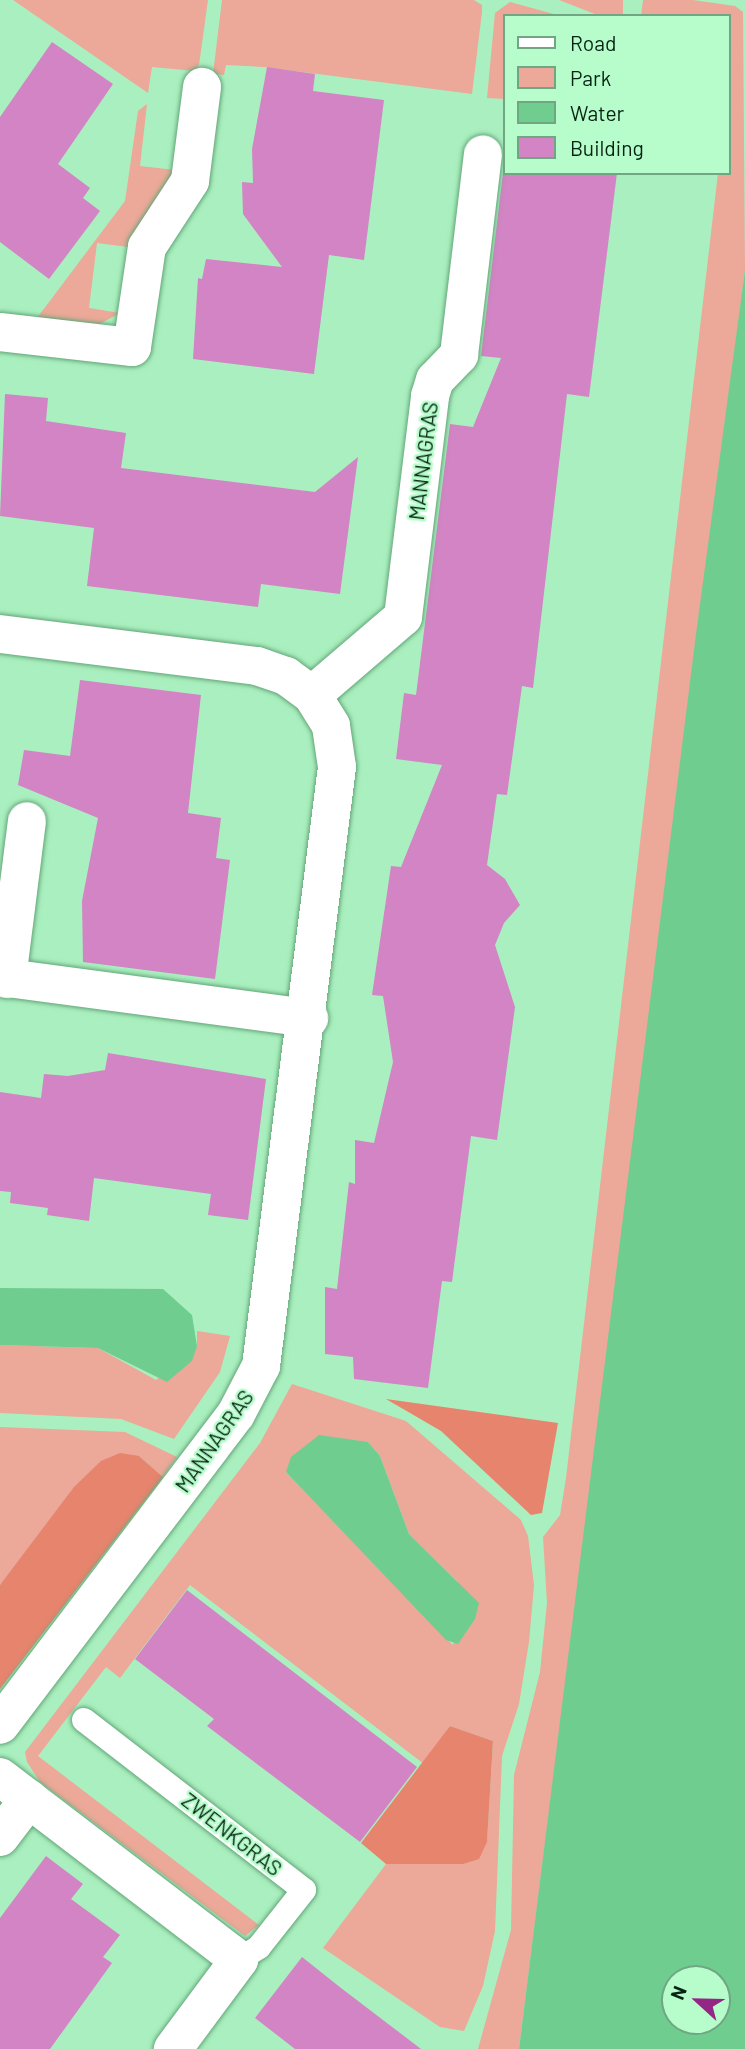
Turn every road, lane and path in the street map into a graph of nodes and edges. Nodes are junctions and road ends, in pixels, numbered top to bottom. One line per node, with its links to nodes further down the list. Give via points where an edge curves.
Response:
1 (202, 87): 3 (street, via 190,181 146,247 132,347)
2 (483, 154): 5 (street, MANNAGRAS, via 458,355 435,380 430,396 403,617)
3 (0, 332)
4 (0, 635): 5 (street, MANNAGRAS, via 257,666 286,676)
5 (312, 695): 8 (street, MANNAGRAS, via 331,726 337,767)
6 (27, 821): 7 (street)
7 (4, 978): 8 (street)
8 (309, 1018): 10 (street, MANNAGRAS, via 268,1334 253,1385 199,1466)
9 (84, 1720): 13 (lane, ZWENKGRAS, via 304,1890 259,1947)
10 (0, 1725)
11 (15, 1788): 12 (street); 13 (street)
12 (0, 1837)
13 (239, 1961): 14 (street, ZWENKGRAS)
14 (173, 2049)

